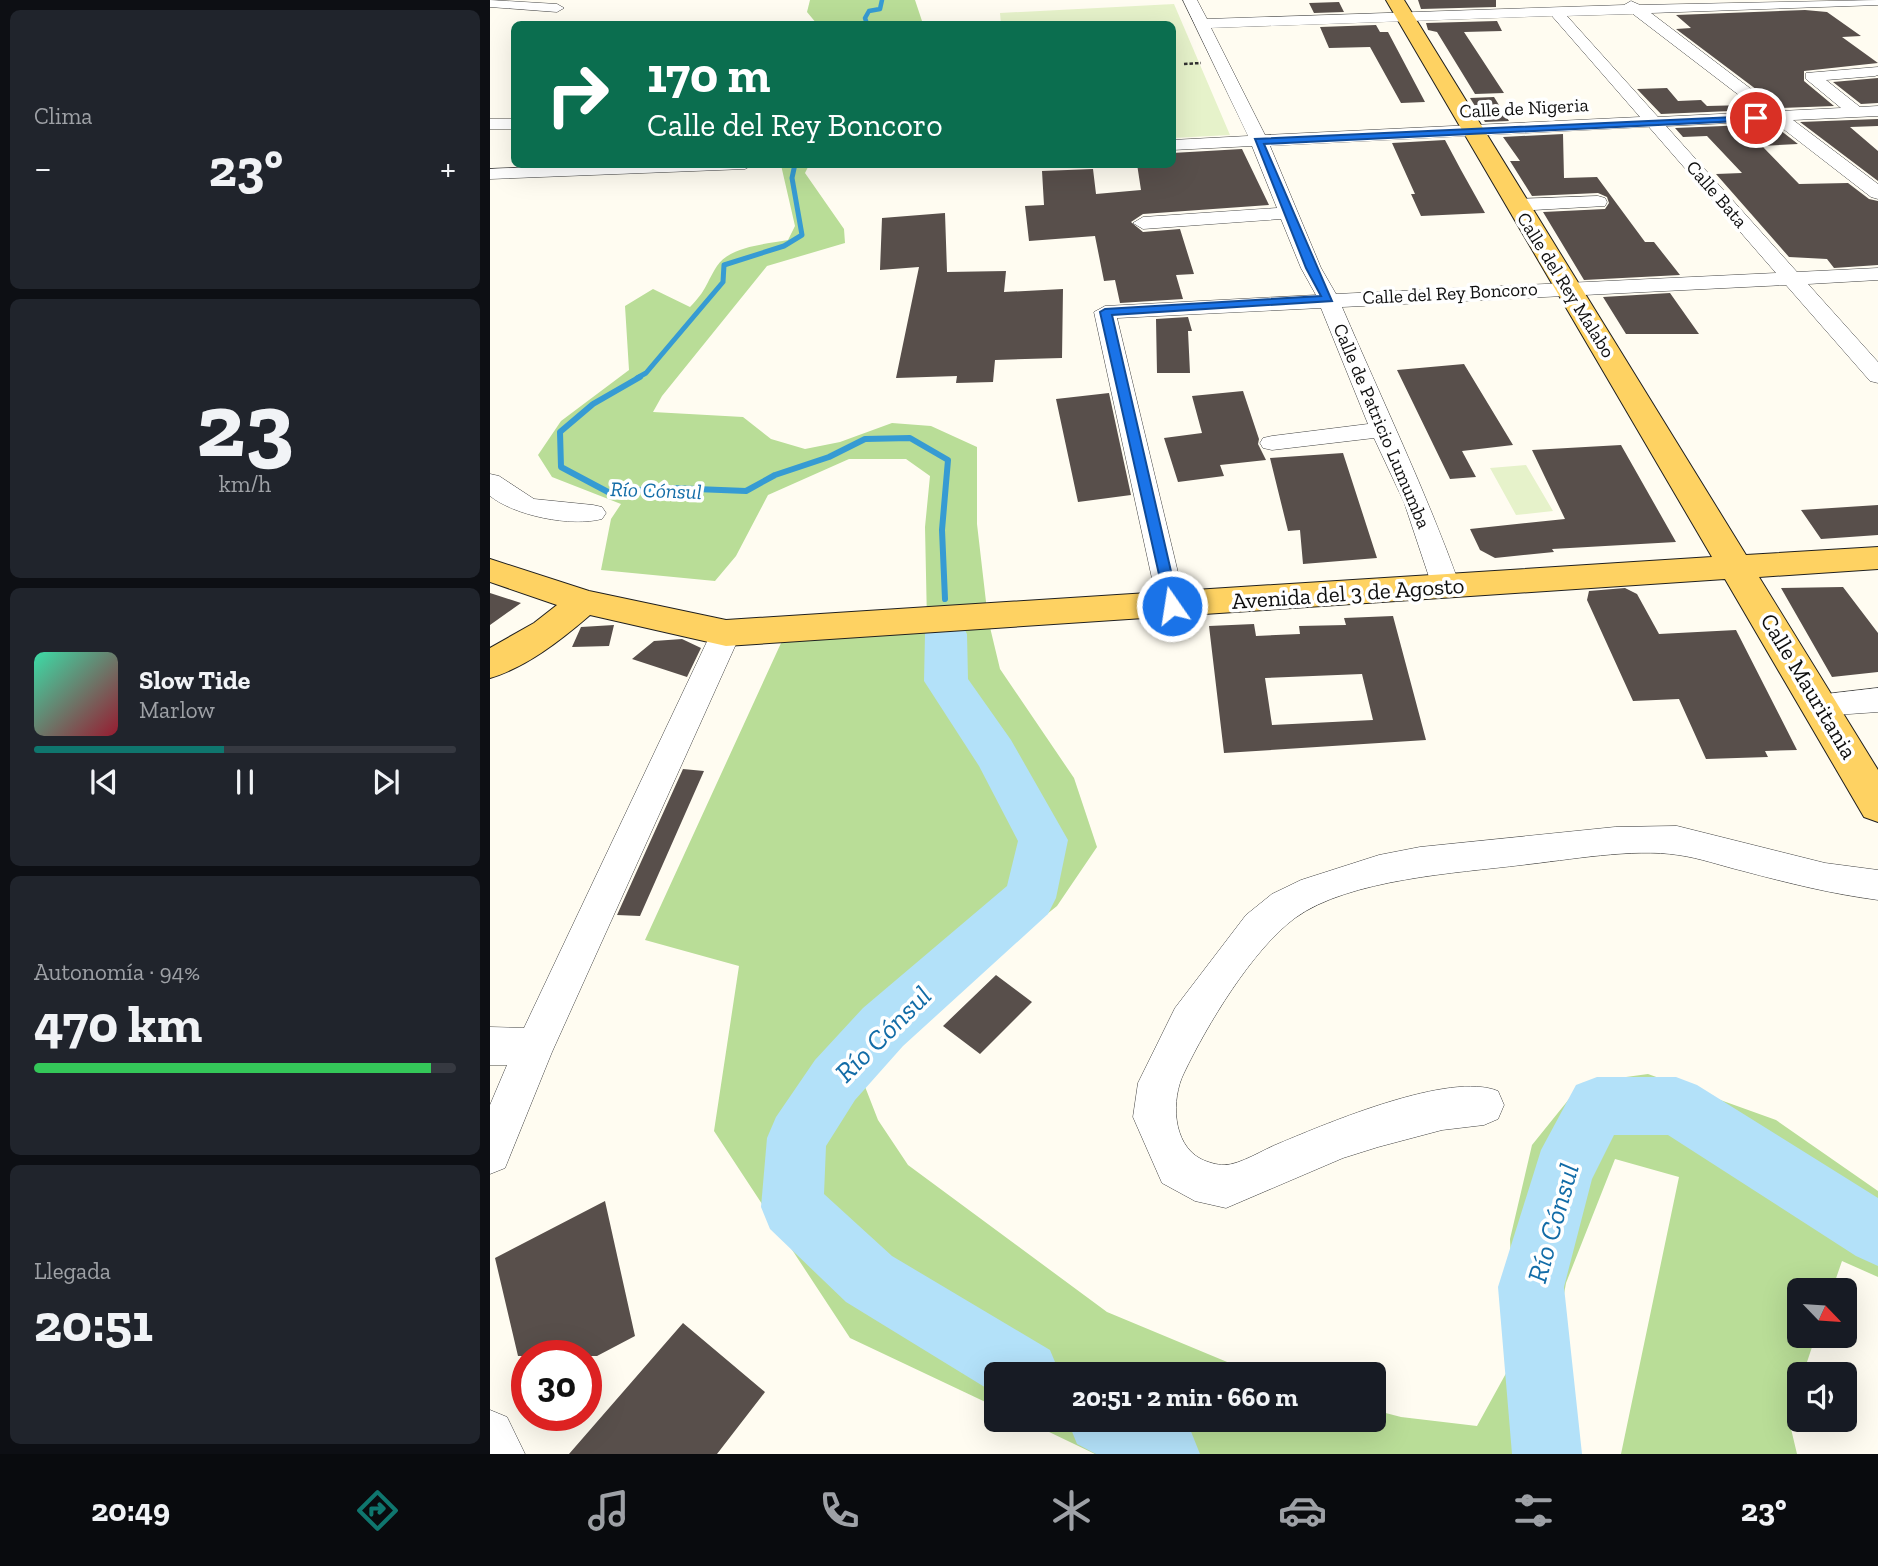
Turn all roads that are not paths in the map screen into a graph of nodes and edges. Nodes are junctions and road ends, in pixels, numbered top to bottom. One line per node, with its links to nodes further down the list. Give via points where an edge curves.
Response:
1 (1190, 0): 10 (street, Calle de Patricio Lumumba)
2 (1842, 1): 3 (street); 5 (street); 9 (street)
3 (1878, 1)
4 (490, 3): 6 (street)
5 (1631, 5): 8 (street); 14 (street)
6 (557, 8)
7 (1400, 9): 8 (street); 10 (street); 18 (main road, Calle del Rey Malabo)
8 (1556, 12): 15 (street, Calle Bata)
9 (1867, 18)
10 (1201, 24): 19 (street, Calle de Patricio Lumumba)
11 (1875, 71): 13 (street, via 1812,76)
12 (1878, 111): 13 (street, Calle de Nigeria)
13 (1856, 112): 14 (street, Calle de Nigeria)
14 (1781, 117): 15 (street, Calle de Nigeria); 23 (street)
15 (1655, 123): 18 (street, Calle de Nigeria); 29 (street, Calle Bata)
16 (490, 124): 17 (street)
17 (511, 124)
18 (1473, 132): 19 (street, Calle de Nigeria); 25 (main road, Calle del Rey Malabo)
19 (1258, 141): 20 (street, Calle de Nigeria); 26 (street, Calle de Patricio Lumumba)
20 (1176, 145)
21 (643, 168): 22 (street)
22 (490, 174)
23 (1878, 193)
24 (1598, 202): 25 (street)
25 (1516, 205): 30 (main road, Calle del Rey Malabo)
26 (1289, 213): 27 (street); 31 (street, Calle de Patricio Lumumba)
27 (1143, 223)
28 (1878, 274): 29 (street, Calle del Rey Boncoro)
29 (1790, 278): 30 (street, Calle del Rey Boncoro); 32 (street, Calle Bata)
30 (1571, 288): 31 (street, Calle del Rey Boncoro); 38 (main road, Calle del Rey Malabo)
31 (1328, 298): 33 (street, Calle de Patricio Lumumba); 42 (street, Calle del Rey Boncoro, via 1105,312)
32 (1878, 376)
33 (1382, 430): 34 (street); 40 (street, Calle de Patricio Lumumba, via 1417,502)
34 (1272, 443)
35 (496, 497): 36 (street, via 530,508)
36 (593, 513)
37 (1878, 558): 38 (main road, Avenida del 3 de Agosto)
38 (1738, 568): 40 (main road, Avenida del 3 de Agosto); 46 (main road, Calle Mauritania)
39 (490, 570): 41 (main road, Avenida del 3 de Agosto)
40 (1446, 586): 42 (main road, Avenida del 3 de Agosto)
41 (584, 602): 43 (main road, Avenida del 3 de Agosto); 44 (main road, via 547,632)
42 (1172, 606): 43 (main road, Avenida del 3 de Agosto)
43 (726, 633): 50 (street)
44 (490, 665)
45 (1878, 700): 46 (street)
46 (1820, 704): 47 (main road, Calle Mauritania)
47 (1878, 805)
48 (1878, 885): 51 (street, via 1825,878 1677,839 1615,841 1378,870 1314,891 1285,905 1259,926 1189,1021 1158,1083 1153,1117 1177,1168 1195,1180 1226,1186 1378,1126)
49 (490, 1045): 50 (street)
50 (535, 1047): 52 (street)
51 (1484, 1105)
52 (490, 1153)
53 (490, 1434): 54 (street)
54 (500, 1454)

